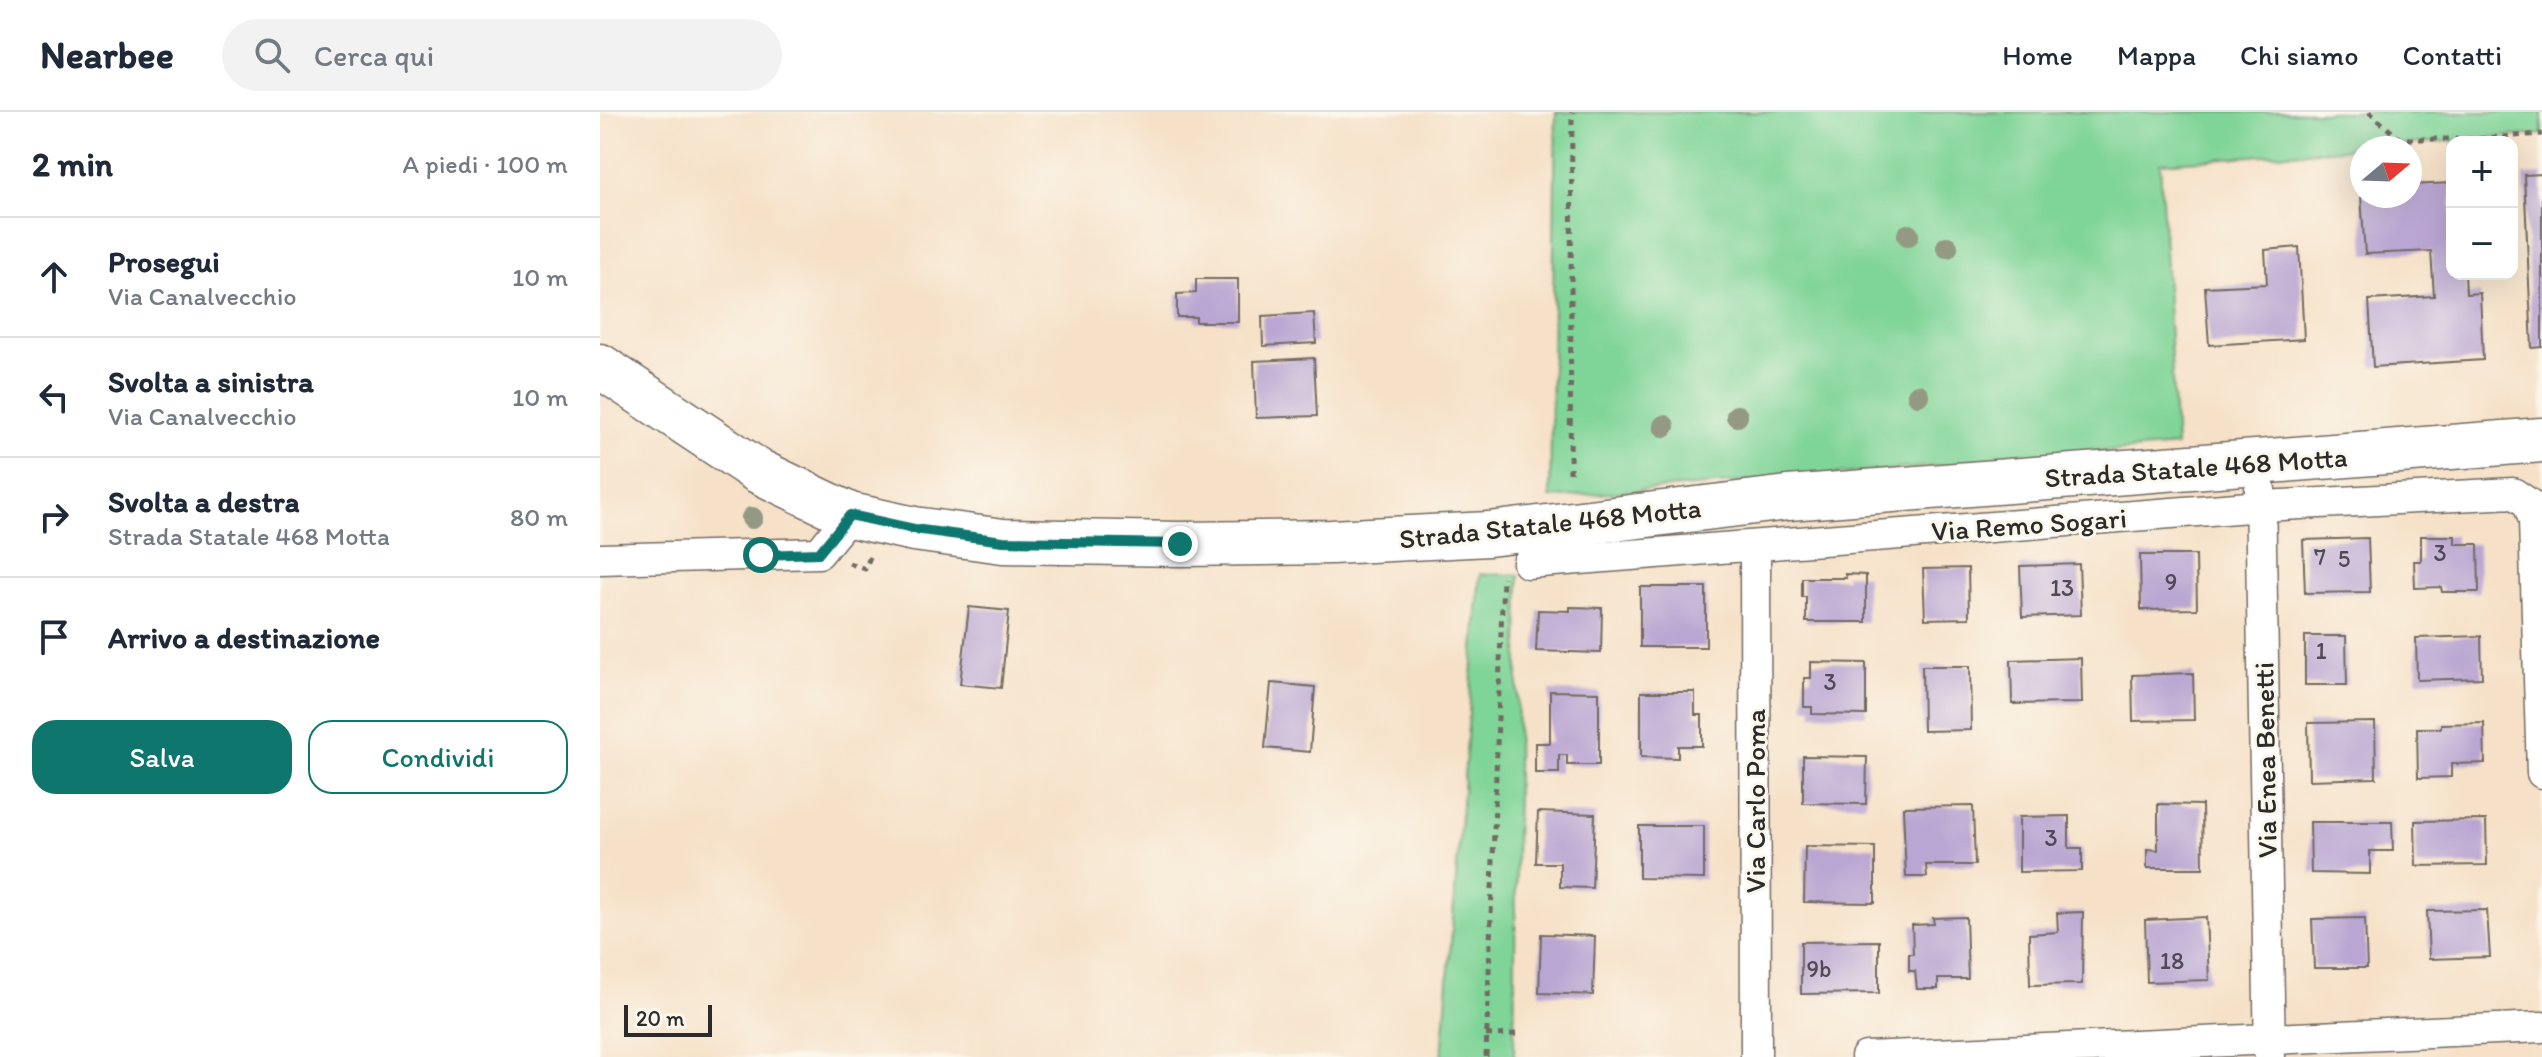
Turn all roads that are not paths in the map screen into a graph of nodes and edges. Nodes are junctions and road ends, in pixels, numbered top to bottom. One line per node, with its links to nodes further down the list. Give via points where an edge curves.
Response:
1 (600, 366): 5 (main road, Strada Statale 468 Motta, via 758,471)
2 (2542, 440): 3 (main road, Strada Statale 468 Motta)
3 (2258, 463): 4 (street, Via Enea Benetti); 5 (main road, Strada Statale 468 Motta, via 1788,498 1489,534 1331,542 1003,541)
4 (2262, 506): 6 (street, Via Remo Sogari); 9 (street, Via Remo Sogari, via 2513,493 2528,503 2534,521); 12 (street, Via Enea Benetti)
5 (850, 515): 7 (street, via 819,553)
6 (1755, 546): 8 (street, Via Remo Sogari); 14 (street, Via Carlo Poma)
7 (600, 559)
8 (1516, 563)
9 (2541, 670): 10 (street)
10 (2542, 773)
11 (2542, 1027): 12 (street)
12 (2269, 1049): 13 (street)
13 (2018, 1054): 15 (street)
14 (1756, 1057)
15 (1866, 1057)

